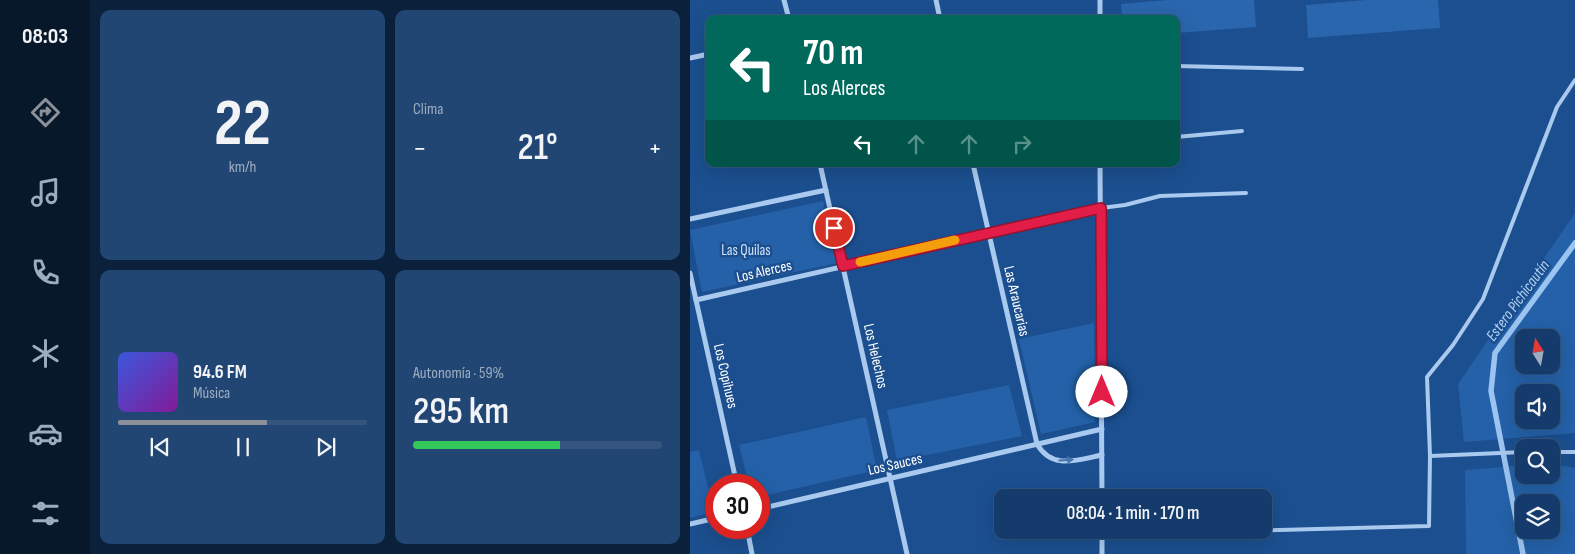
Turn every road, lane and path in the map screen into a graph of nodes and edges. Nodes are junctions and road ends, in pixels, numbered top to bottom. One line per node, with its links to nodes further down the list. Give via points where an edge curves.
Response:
1 (784, 0): 4 (street)
2 (936, 0): 5 (street)
3 (1100, 0): 6 (street)
4 (787, 15)
5 (939, 15)
6 (1100, 15)
7 (705, 55): 8 (street)
8 (690, 58)
9 (1180, 66): 10 (lane)
10 (1302, 69)
11 (1575, 80): 31 (lane, via 1557,107 1483,298 1453,345 1427,377)
12 (1242, 131): 13 (lane)
13 (1180, 137)
14 (821, 167): 17 (street, Los Helechos)
15 (974, 167): 21 (street, Las Araucarias)
16 (1100, 167): 19 (street)
17 (826, 190): 20 (street); 22 (street, Los Helechos)
18 (1246, 193): 19 (lane, via 1160,196)
19 (1101, 208): 21 (street, Los Alerces); 25 (street)
20 (690, 219)
21 (989, 233): 22 (street, Los Alerces); 26 (street, Las Araucarias)
22 (843, 266): 24 (street, Los Alerces); 33 (street, Los Helechos)
23 (690, 273): 24 (street, Los Copihues)
24 (696, 300): 32 (street, Los Copihues)
25 (1102, 429): 26 (street, Los Sauces); 30 (street)
26 (1037, 444): 30 (street, one-way to 30, via 1047,456 1060,462); 33 (street, Los Sauces)
27 (1515, 452): 31 (lane)
28 (1560, 452): 29 (lane)
29 (1575, 452)
30 (1102, 454): 34 (street)
31 (1430, 456): 38 (lane, via 1429,526)
32 (735, 474)
33 (890, 478): 35 (street, Los Sauces); 42 (street, Los Helechos)
34 (1102, 489)
35 (770, 505)
36 (705, 521): 37 (street)
37 (690, 524)
38 (1272, 530)
39 (749, 539): 41 (street)
40 (1102, 539): 43 (street)
41 (752, 554)
42 (907, 554)
43 (1102, 554)

